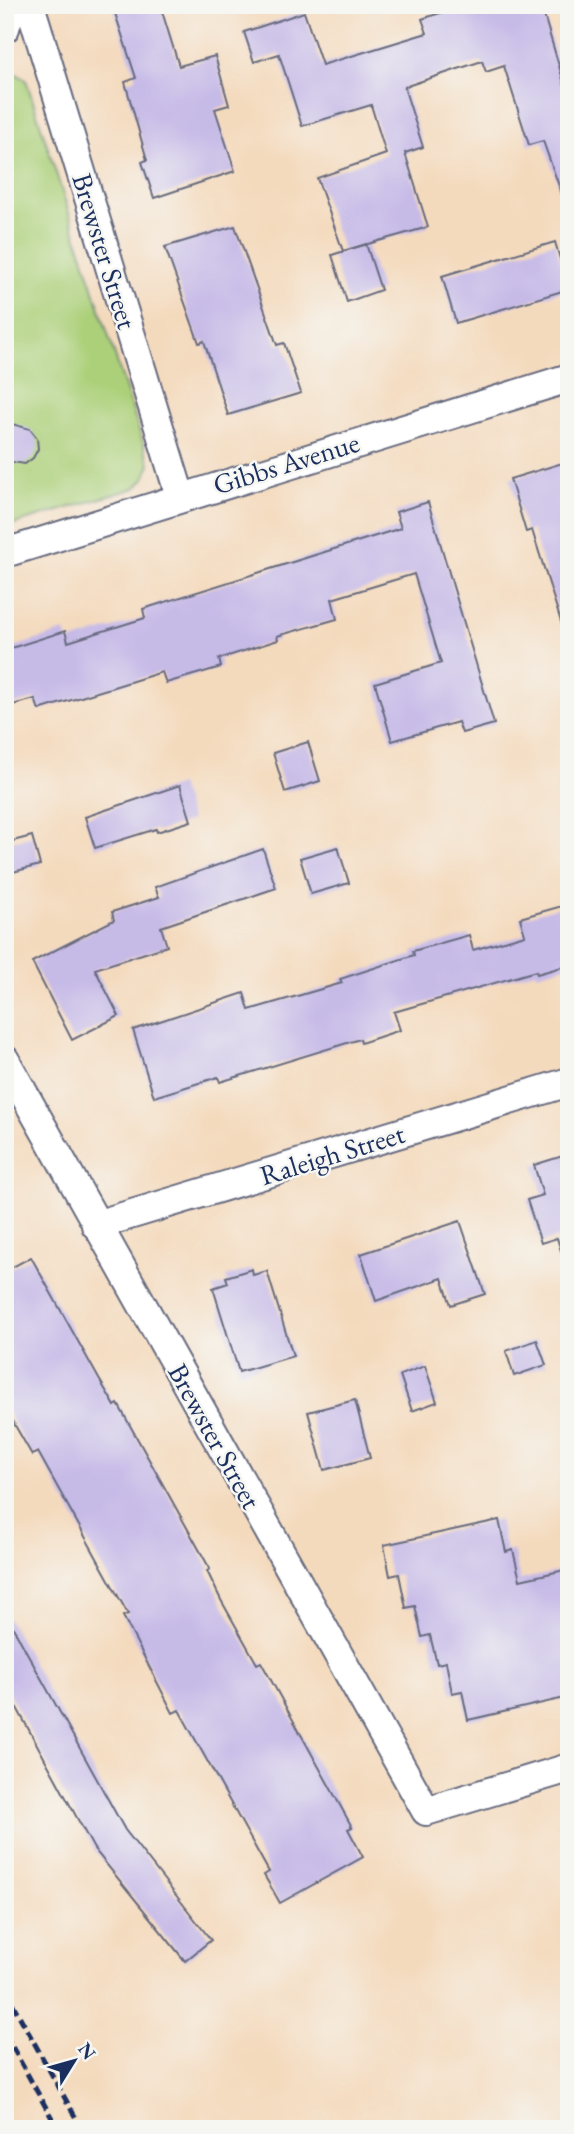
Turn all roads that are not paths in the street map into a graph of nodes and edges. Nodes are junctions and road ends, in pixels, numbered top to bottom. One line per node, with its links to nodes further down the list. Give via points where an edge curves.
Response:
1 (12, 5): 3 (street)
2 (30, 5): 5 (street, Brewster Street)
3 (5, 28)
4 (569, 378): 5 (street, Gibbs Avenue)
5 (180, 496): 6 (street, Gibbs Avenue)
6 (5, 553)
7 (5, 1060): 9 (street, Brewster Street)
8 (569, 1082): 9 (street, Raleigh Street)
9 (96, 1225): 10 (street, Brewster Street, via 426,1811)
10 (569, 1768)

